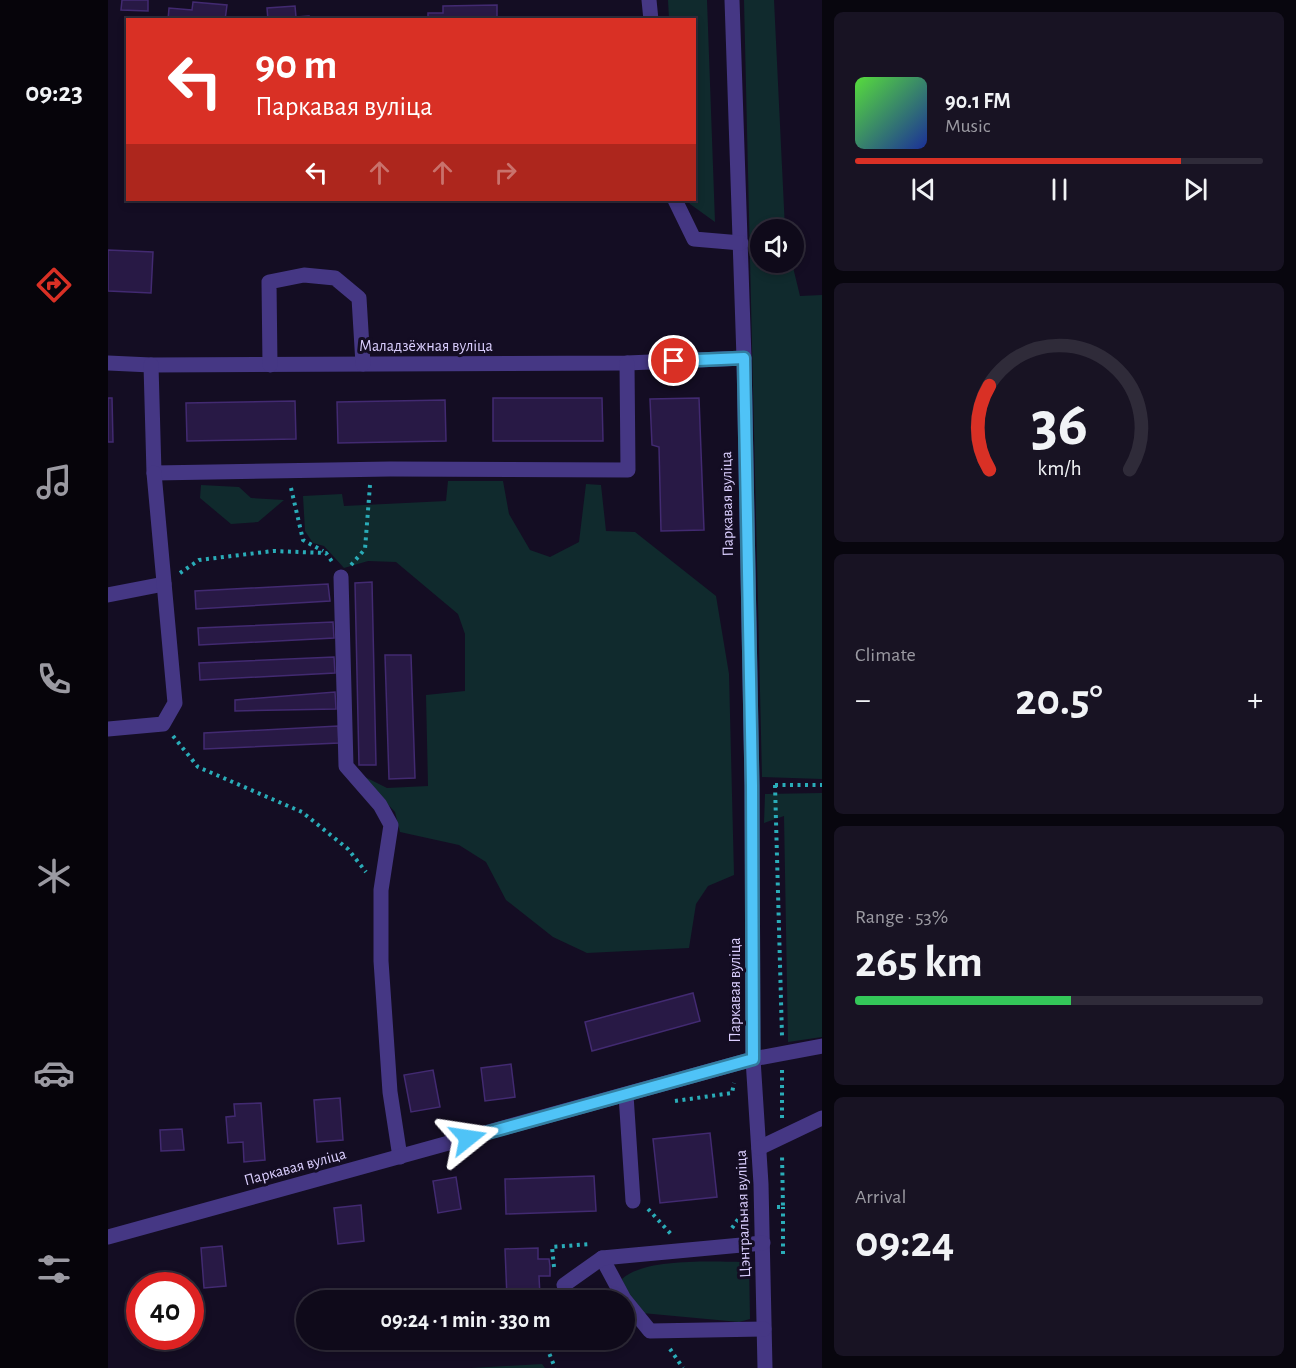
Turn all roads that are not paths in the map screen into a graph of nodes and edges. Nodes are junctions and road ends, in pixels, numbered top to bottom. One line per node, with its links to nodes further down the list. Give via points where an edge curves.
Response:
1 (649, 0): 3 (street)
2 (732, 0): 5 (street, Паркавая вуліца)
3 (651, 18)
4 (675, 201): 5 (street, via 694,239)
5 (741, 243): 6 (street, Паркавая вуліца)
6 (744, 358): 8 (street, Маладзёжная вуліца); 18 (street, Паркавая вуліца)
7 (108, 363): 10 (street, Маладзёжная вуліца)
8 (627, 363): 9 (street, Маладзёжная вуліца); 12 (street, via 628,471 372,469)
9 (363, 364): 11 (street, Маладзёжная вуліца); 11 (street, via 359,298 335,278 304,275 269,282)
10 (151, 365): 11 (street, Маладзёжная вуліца); 12 (street)
11 (270, 365)
12 (154, 473): 14 (street)
13 (342, 577): 22 (street, via 346,766 380,805 391,825 381,890 381,961 390,1092)
14 (164, 584): 15 (street); 16 (street, via 175,704 163,724)
15 (108, 595)
16 (108, 729)
17 (822, 1046): 18 (street)
18 (753, 1059): 19 (street, Паркавая вуліца); 21 (street, Цэнтральная вуліца)
19 (626, 1095): 22 (street, Паркавая вуліца); 23 (street)
20 (822, 1118): 21 (street)
21 (759, 1148): 25 (street, Цэнтральная вуліца)
22 (400, 1156): 24 (street, Паркавая вуліца)
23 (640, 1203)
24 (108, 1237)
25 (763, 1243): 26 (street); 28 (street, Цэнтральная вуліца)
26 (599, 1251): 27 (street); 28 (street, via 624,1299 650,1331)
27 (564, 1286)
28 (764, 1329): 29 (street, Цэнтральная вуліца)
29 (765, 1368)

